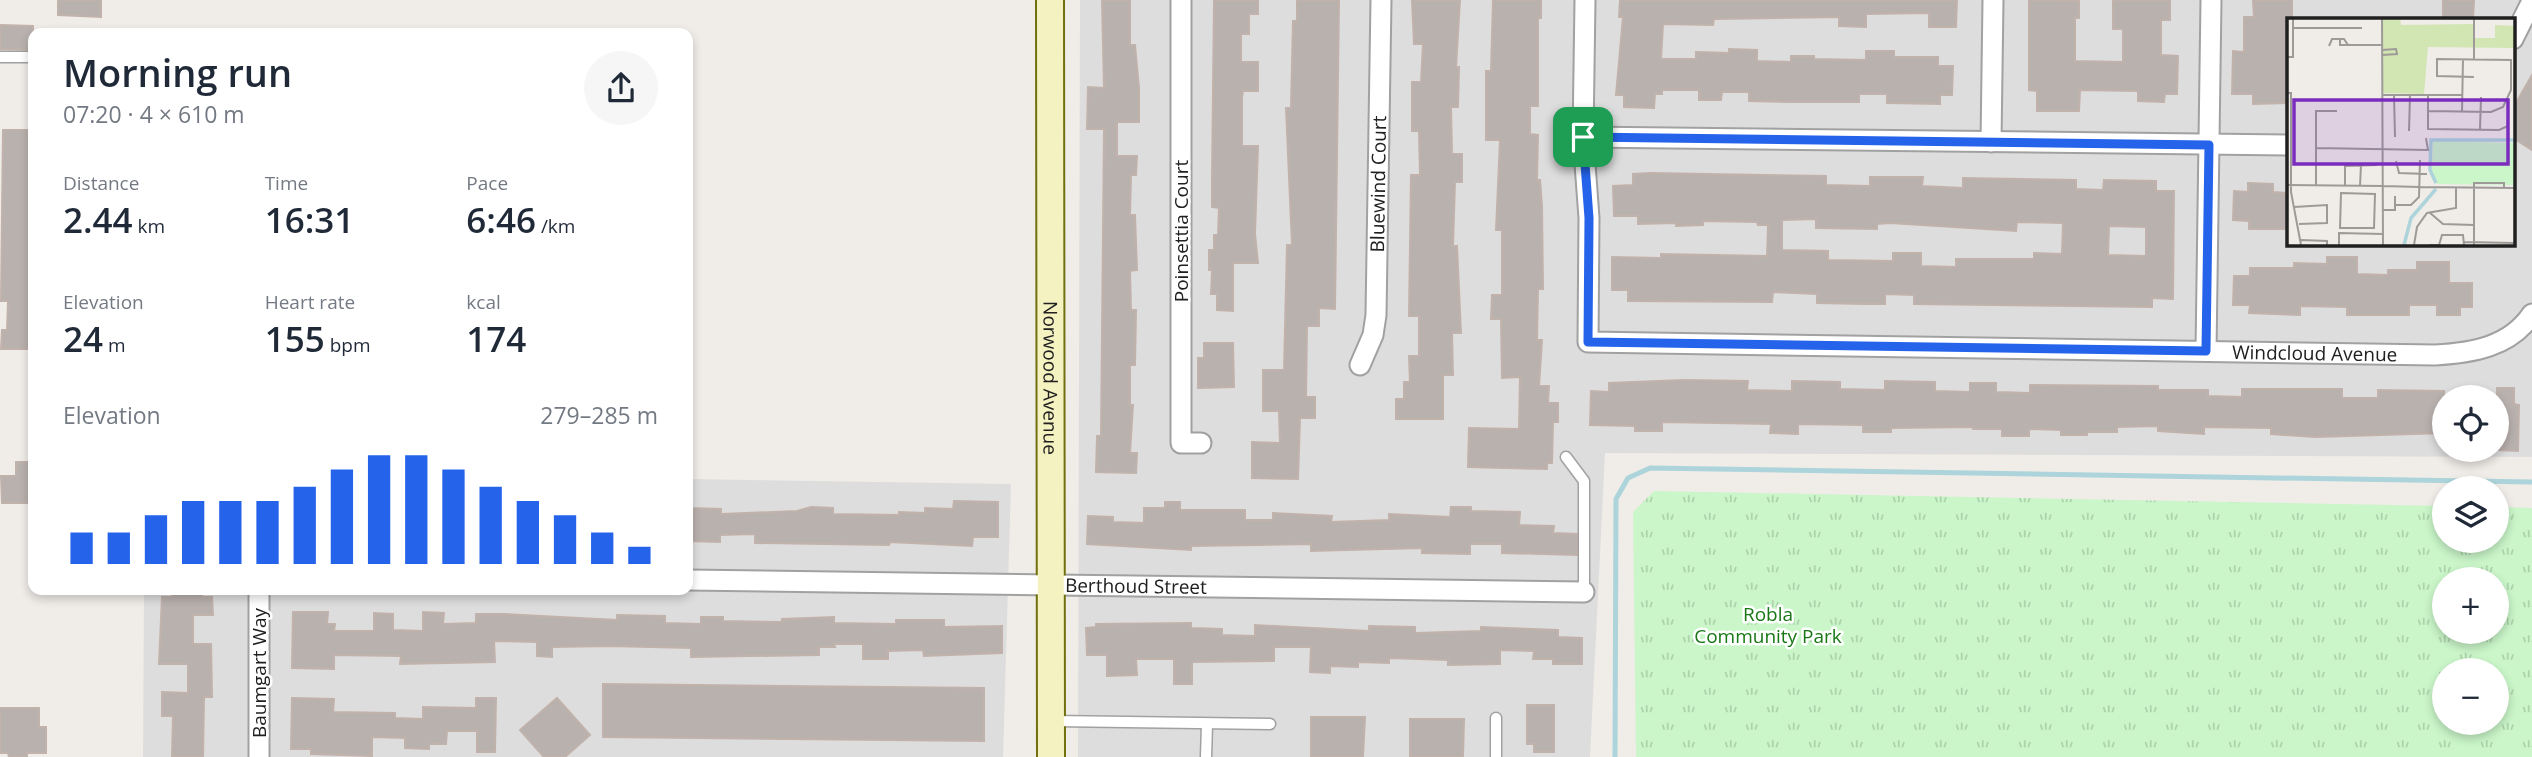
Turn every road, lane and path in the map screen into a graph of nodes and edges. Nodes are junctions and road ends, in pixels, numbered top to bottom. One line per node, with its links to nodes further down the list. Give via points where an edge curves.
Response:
1 (1050, 0): 21 (main road, Norwood Avenue)
2 (1181, 0): 18 (street, Poinsettia Court, via 1181,443)
3 (1381, 0): 17 (street, Bluewind Court, via 1376,315)
4 (1586, 0): 11 (street, Windcloud Avenue)
5 (1993, 0): 12 (street)
6 (2211, 0): 13 (street)
7 (2532, 1): 8 (street)
8 (2514, 37)
9 (0, 57): 10 (lane)
10 (28, 57)
11 (1583, 137): 12 (street); 16 (street, Windcloud Avenue, via 1589,218 1588,342)
12 (1991, 142): 13 (street)
13 (2209, 145): 14 (street); 16 (street)
14 (2287, 145)
15 (2532, 314): 16 (street, Windcloud Avenue, via 2505,340 2450,354)
16 (2206, 351)
17 (1360, 365)
18 (1201, 443)
19 (1566, 457): 22 (lane, via 1584,481)
20 (693, 580): 21 (street, Berthoud Street)
21 (1051, 585): 22 (street, Berthoud Street); 25 (main road, Norwood Avenue)
22 (1584, 592)
23 (259, 595): 28 (street, Baumgart Way)
24 (1496, 718): 31 (lane)
25 (1051, 720): 26 (lane); 29 (main road, Norwood Avenue)
26 (1207, 724): 27 (lane); 30 (lane)
27 (1270, 724)
28 (259, 757)
29 (1051, 757)
30 (1206, 757)
31 (1496, 757)

